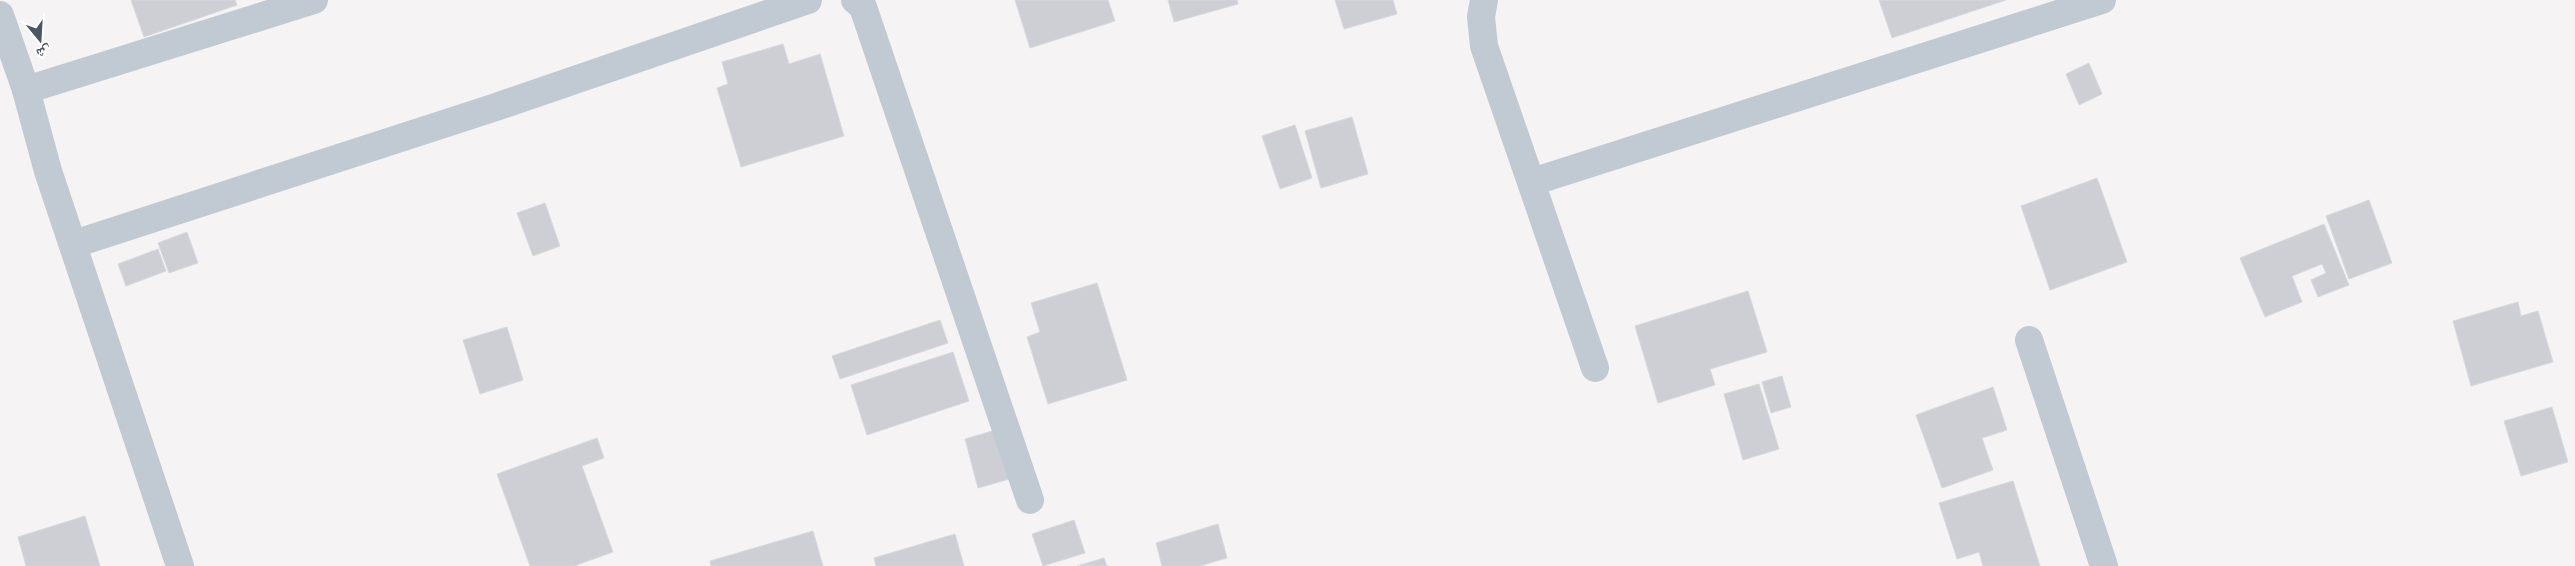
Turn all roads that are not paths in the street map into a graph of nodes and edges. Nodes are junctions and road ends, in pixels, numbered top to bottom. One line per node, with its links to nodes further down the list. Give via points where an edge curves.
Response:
1 (314, 0): 6 (street)
2 (808, 0): 10 (street, via 493,108)
3 (855, 0): 13 (street, via 864,7)
4 (1484, 0): 9 (street, via 1481,17 1484,46)
5 (2102, 0): 9 (street)
6 (272, 6): 8 (street)
7 (0, 15): 8 (street)
8 (26, 90): 10 (street, via 48,171)
9 (1532, 182): 12 (street)
10 (74, 244): 14 (street)
11 (2029, 340): 15 (street)
12 (1595, 368)
13 (1030, 500)
14 (180, 566)
15 (2104, 566)

